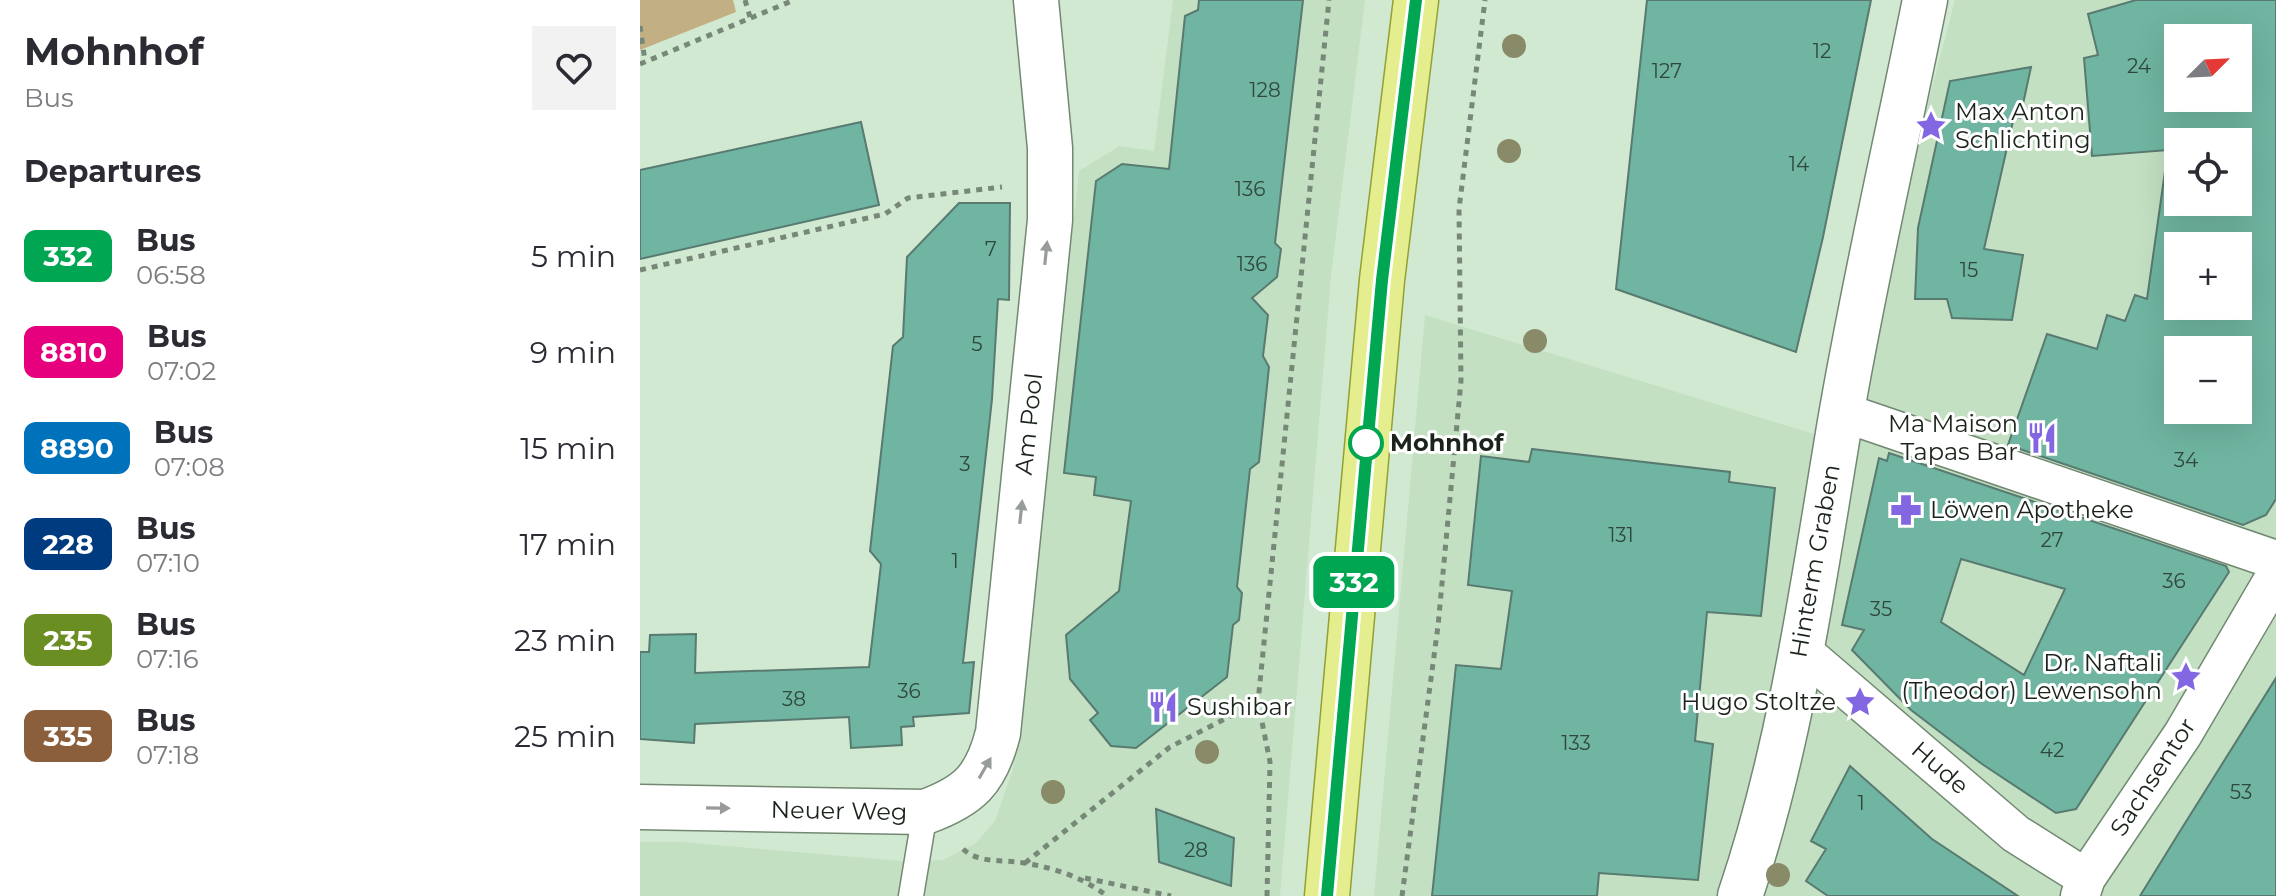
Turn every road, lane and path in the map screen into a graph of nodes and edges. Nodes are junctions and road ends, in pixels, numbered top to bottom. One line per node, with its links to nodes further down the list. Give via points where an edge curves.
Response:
1 (745, 0): 8 (path)
2 (794, 0): 8 (path)
3 (1036, 0): 11 (street, Am Pool)
4 (1329, 0): 17 (path)
5 (1416, 0): 27 (main road, via 1382,280)
6 (1485, 0): 28 (path, via 1459,209 1461,381 1438,626)
7 (1925, 0): 13 (street, Hinterm Graben)
8 (750, 17): 10 (path)
9 (640, 26): 10 (path)
10 (643, 62)
11 (1050, 182): 12 (path, via 908,198 885,214); 19 (street, Am Pool, one-way to 11, via 956,801 978,781 991,761 998,733)
12 (640, 270)
13 (1842, 412): 14 (street); 16 (street, Hinterm Graben)
14 (2276, 560)
15 (2276, 575): 22 (street, Sachsentor, via 2183,734)
16 (1800, 649): 22 (street, Hude); 29 (street, Hinterm Graben, via 1758,845)
17 (1258, 702): 20 (path, via 1170,747); 26 (path, via 1270,762)
18 (640, 807): 19 (street, Neuer Weg, one-way to 19)
19 (925, 812): 20 (path, Neuer Weg, via 972,858); 23 (lane)
20 (1025, 863): 21 (path, Neuer Weg)
21 (1084, 878): 24 (path, Neuer Weg); 25 (path)
22 (2083, 887)
23 (911, 896)
24 (1107, 896)
25 (1171, 896)
26 (1267, 896)
27 (1327, 896)
28 (1402, 896)
29 (1740, 896)

